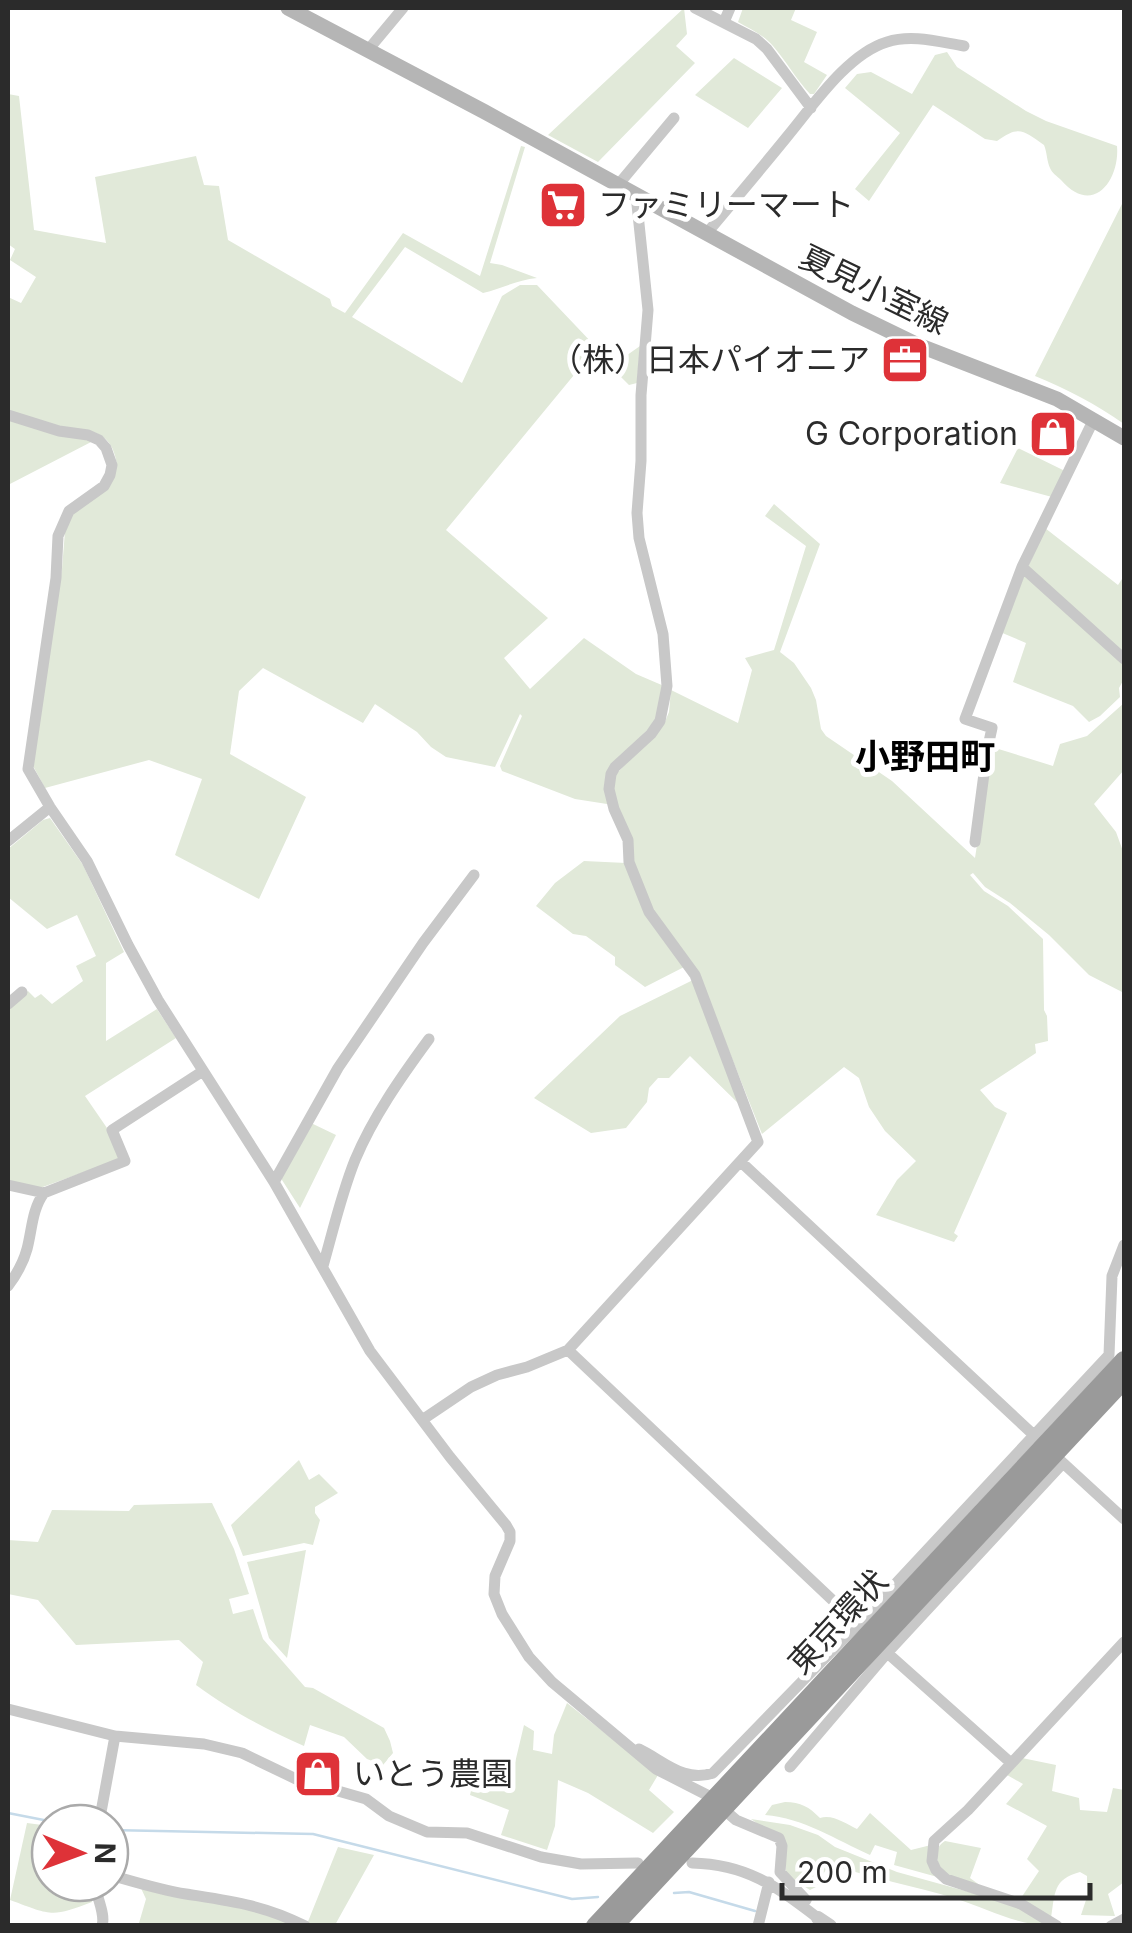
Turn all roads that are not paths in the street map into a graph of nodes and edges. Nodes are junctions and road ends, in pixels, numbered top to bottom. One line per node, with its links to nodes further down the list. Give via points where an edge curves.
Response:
1 (288, 8): 7 (main road, 夏見小室線)
2 (403, 8): 7 (street)
3 (696, 8): 5 (street)
4 (730, 8): 5 (street)
5 (724, 22): 8 (street, via 767,49)
6 (964, 46): 8 (street, via 887,42 864,53)
7 (368, 50): 10 (main road, 夏見小室線)
8 (811, 108): 12 (street)
9 (674, 118): 10 (street)
10 (618, 186): 11 (main road, 夏見小室線)
11 (636, 195): 12 (main road, 夏見小室線); 26 (street, via 648,310 638,513 666,686 660,721 616,768 609,788 649,912 695,975 758,1142)
12 (706, 234): 14 (main road, 夏見小室線, via 882,328)
13 (8, 416): 18 (street, via 99,440 112,465 104,486 69,511 58,536 28,768)
14 (1094, 419): 15 (main road, 夏見小室線); 16 (street)
15 (1124, 438)
16 (1022, 567): 17 (street); 20 (street, via 965,719 992,728)
17 (1124, 659)
18 (50, 806): 19 (street); 25 (street)
19 (8, 841)
20 (975, 842)
21 (474, 875): 27 (street, via 338,1068)
22 (22, 992): 23 (street)
23 (8, 1004)
24 (429, 1039): 31 (street, via 362,1145)
25 (204, 1071): 27 (street); 29 (street, via 112,1130 125,1161)
26 (741, 1162): 33 (street); 37 (street)
27 (274, 1182): 31 (street)
28 (8, 1185): 29 (street)
29 (44, 1193): 32 (street, via 19,1272)
30 (1124, 1245): 37 (street, via 1112,1276 1109,1355)
31 (322, 1266): 36 (street, via 370,1350)
32 (8, 1286)
33 (568, 1350): 36 (street, via 497,1375); 39 (street)
34 (1124, 1360): 37 (highway, 東京環状)
35 (1124, 1380): 37 (highway, 東京環状)
36 (422, 1420): 43 (street, via 510,1532 495,1576 502,1614 552,1682)
37 (1049, 1449): 38 (street); 39 (highway, 東京環状); 39 (street)
38 (1124, 1519)
39 (873, 1639): 43 (street, via 709,1775 686,1776); 44 (street); 45 (street); 47 (highway, 東京環状)
40 (1124, 1642): 44 (street)
41 (8, 1709): 42 (street)
42 (114, 1736): 46 (street); 48 (street, via 242,1753 296,1779 366,1799 426,1832 467,1833 582,1864)
43 (621, 1740): 47 (street)
44 (1011, 1763): 59 (street, via 934,1841 932,1861 946,1879 1020,1904)
45 (790, 1767)
46 (103, 1803)
47 (718, 1805): 52 (street, via 781,1840 780,1872 806,1900); 57 (highway, 東京環状); 58 (highway, 東京環状)
48 (638, 1863)
49 (692, 1863): 51 (street, via 714,1863)
50 (130, 1881): 56 (street, via 252,1904)
51 (769, 1882): 52 (street); 53 (street)
52 (802, 1905): 55 (street)
53 (760, 1918)
54 (1124, 1920): 60 (street)
55 (824, 1922)
56 (305, 1926)
57 (595, 1926)
58 (614, 1926)
59 (1057, 1926)
60 (1111, 1926)

